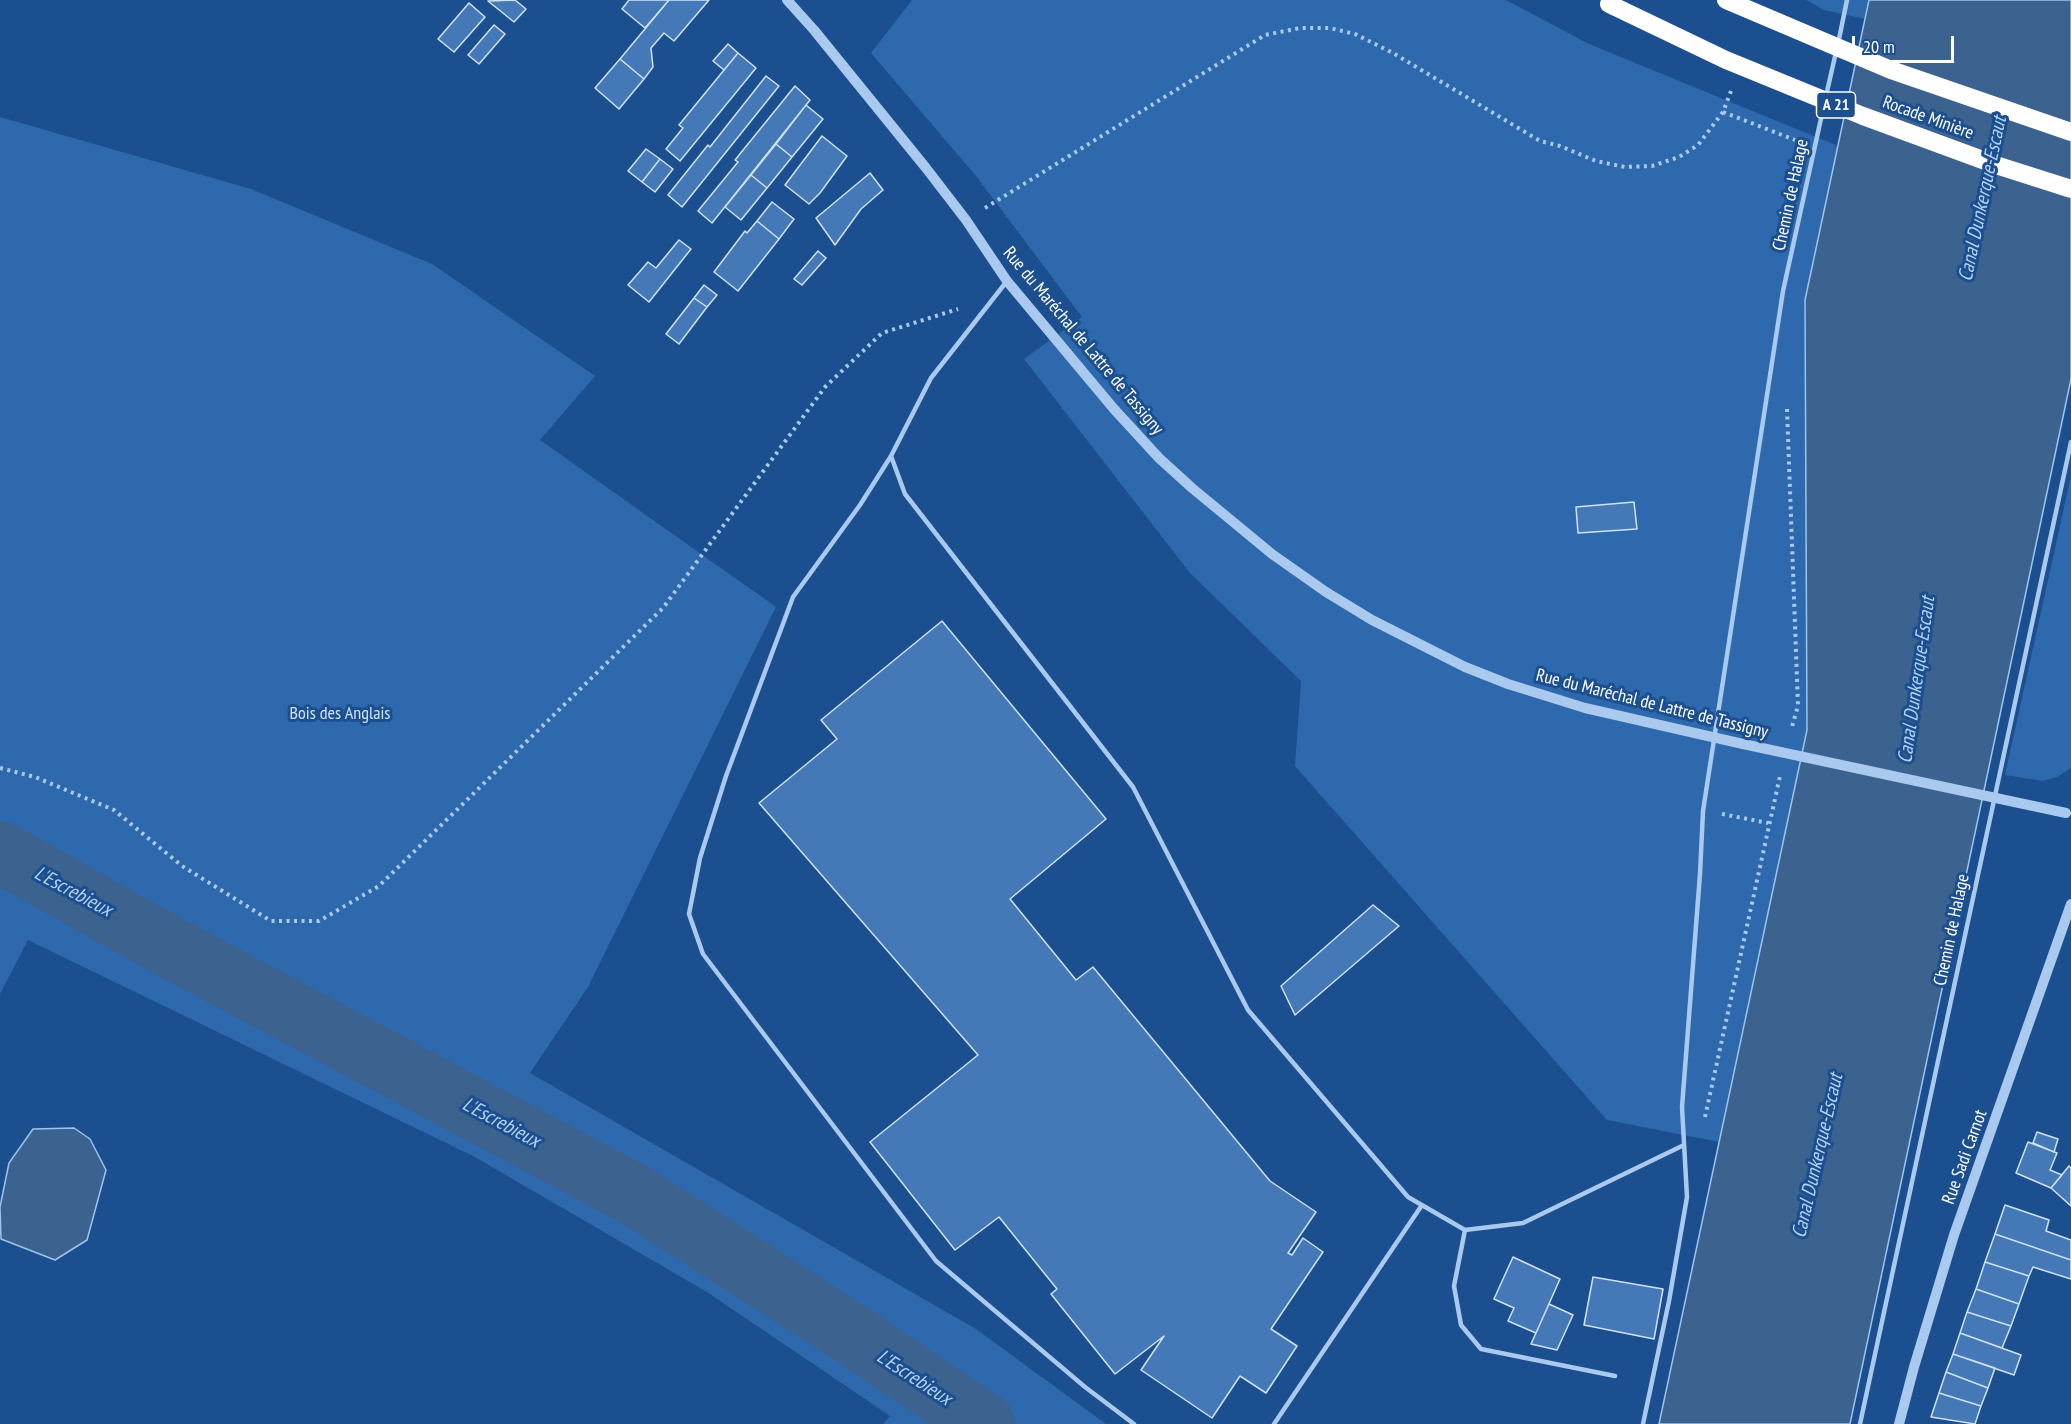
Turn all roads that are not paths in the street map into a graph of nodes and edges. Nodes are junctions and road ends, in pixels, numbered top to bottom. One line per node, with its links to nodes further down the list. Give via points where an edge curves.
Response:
1 (787, 0): 7 (street, Rue du Maréchal de Lattre de Tassigny, via 966,220)
2 (1726, 0): 5 (highway, Rocade Minière, bridge, via 1891,70)
3 (1847, 0): 10 (lane, Chemin de Halage, via 1783,291)
4 (1609, 4): 6 (highway, Rocade Minière / A 21, bridge, via 1726,60 1863,116)
5 (2071, 132)
6 (2071, 189)
7 (1007, 280): 9 (lane, via 931,378); 10 (street, Rue du Maréchal de Lattre de Tassigny, via 1113,409 1159,458 1272,554 1326,592 1420,645 1508,684 1585,708)
8 (2071, 442): 20 (lane, Chemin de Halage)
9 (891, 456): 14 (lane, via 904,494 1133,787 1248,1010 1408,1197); 17 (lane, via 793,597 726,776 700,858 689,914 703,954 936,1261)
10 (1714, 738): 11 (street, Rue du Maréchal de Lattre de Tassigny, bridge); 13 (lane, Chemin de Halage, via 1703,811 1682,1107)
11 (2068, 814)
12 (2071, 904): 21 (street, Rue Sadi Carnot, via 1954,1235)
13 (1684, 1145): 15 (lane, via 1522,1223); 19 (lane, Chemin de Halage, via 1687,1197)
14 (1422, 1205): 15 (lane); 18 (lane)
15 (1466, 1230): 16 (lane, via 1454,1286 1461,1325 1481,1349)
16 (1615, 1376)
17 (1134, 1424)
18 (1274, 1424)
19 (1643, 1424)
20 (1860, 1424)
21 (1899, 1424)

